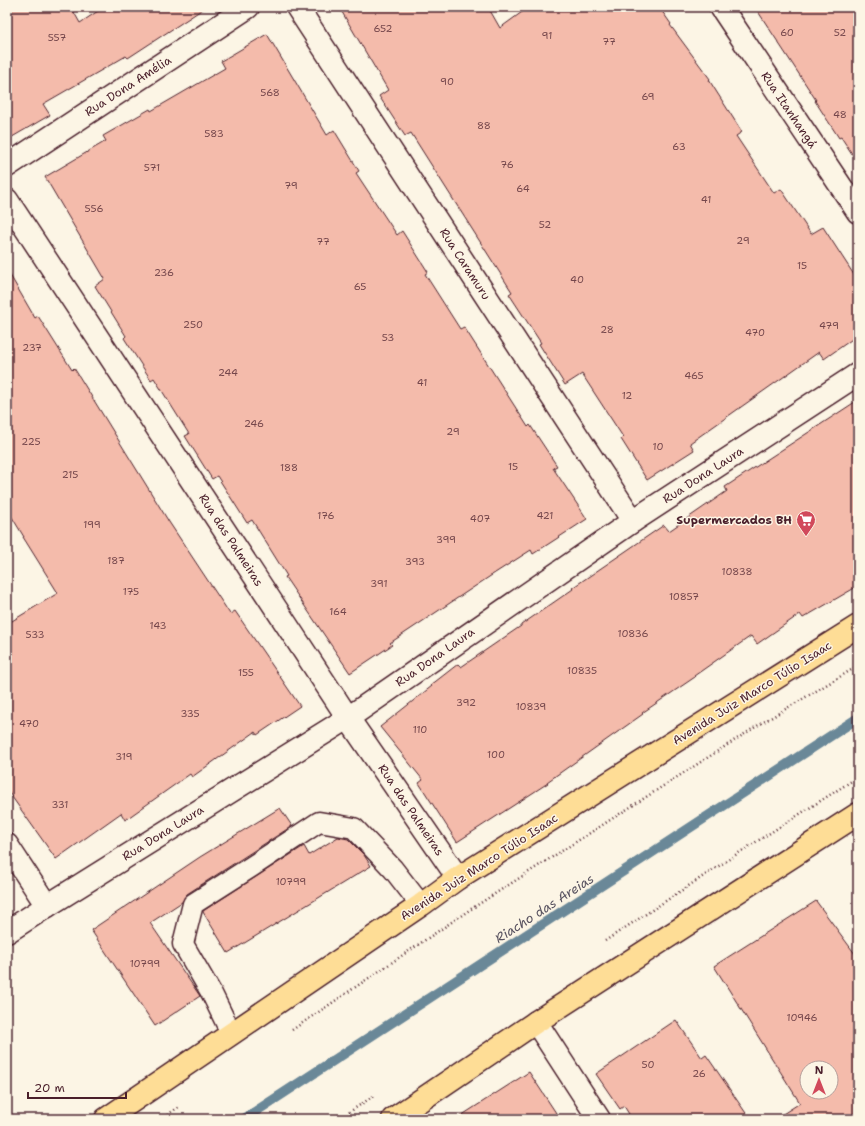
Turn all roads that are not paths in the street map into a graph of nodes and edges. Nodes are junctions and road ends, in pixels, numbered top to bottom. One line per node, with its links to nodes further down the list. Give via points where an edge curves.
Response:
1 (248, 7): 4 (street, Rua Dona Amélia)
2 (297, 7): 8 (street, Rua Caramuru)
3 (721, 7): 6 (street, Rua Itanhangá)
4 (7, 166)
5 (7, 200): 10 (street, Rua das Palmeiras)
6 (858, 212)
7 (858, 374): 8 (street, Rua Dona Laura)
8 (634, 521): 10 (street, Rua Dona Laura)
9 (858, 626): 13 (main road, Avenida Juiz Marco Túlio Isaac)
10 (348, 718): 13 (street, Rua das Palmeiras); 15 (street, Rua Dona Laura)
11 (858, 814): 17 (main road)
12 (7, 845): 15 (street)
13 (458, 878): 14 (main road, Avenida Juiz Marco Túlio Isaac)
14 (421, 905): 18 (main road, Avenida Juiz Marco Túlio Isaac); 18 (lane, via 393,869 354,828 319,822 192,904 183,944)
15 (47, 906): 16 (street, Rua Dona Laura)
16 (7, 932)
17 (536, 1022): 20 (main road); 21 (street)
18 (231, 1033): 19 (main road, Avenida Juiz Marco Túlio Isaac)
19 (106, 1119)
20 (393, 1119)
21 (599, 1119)

